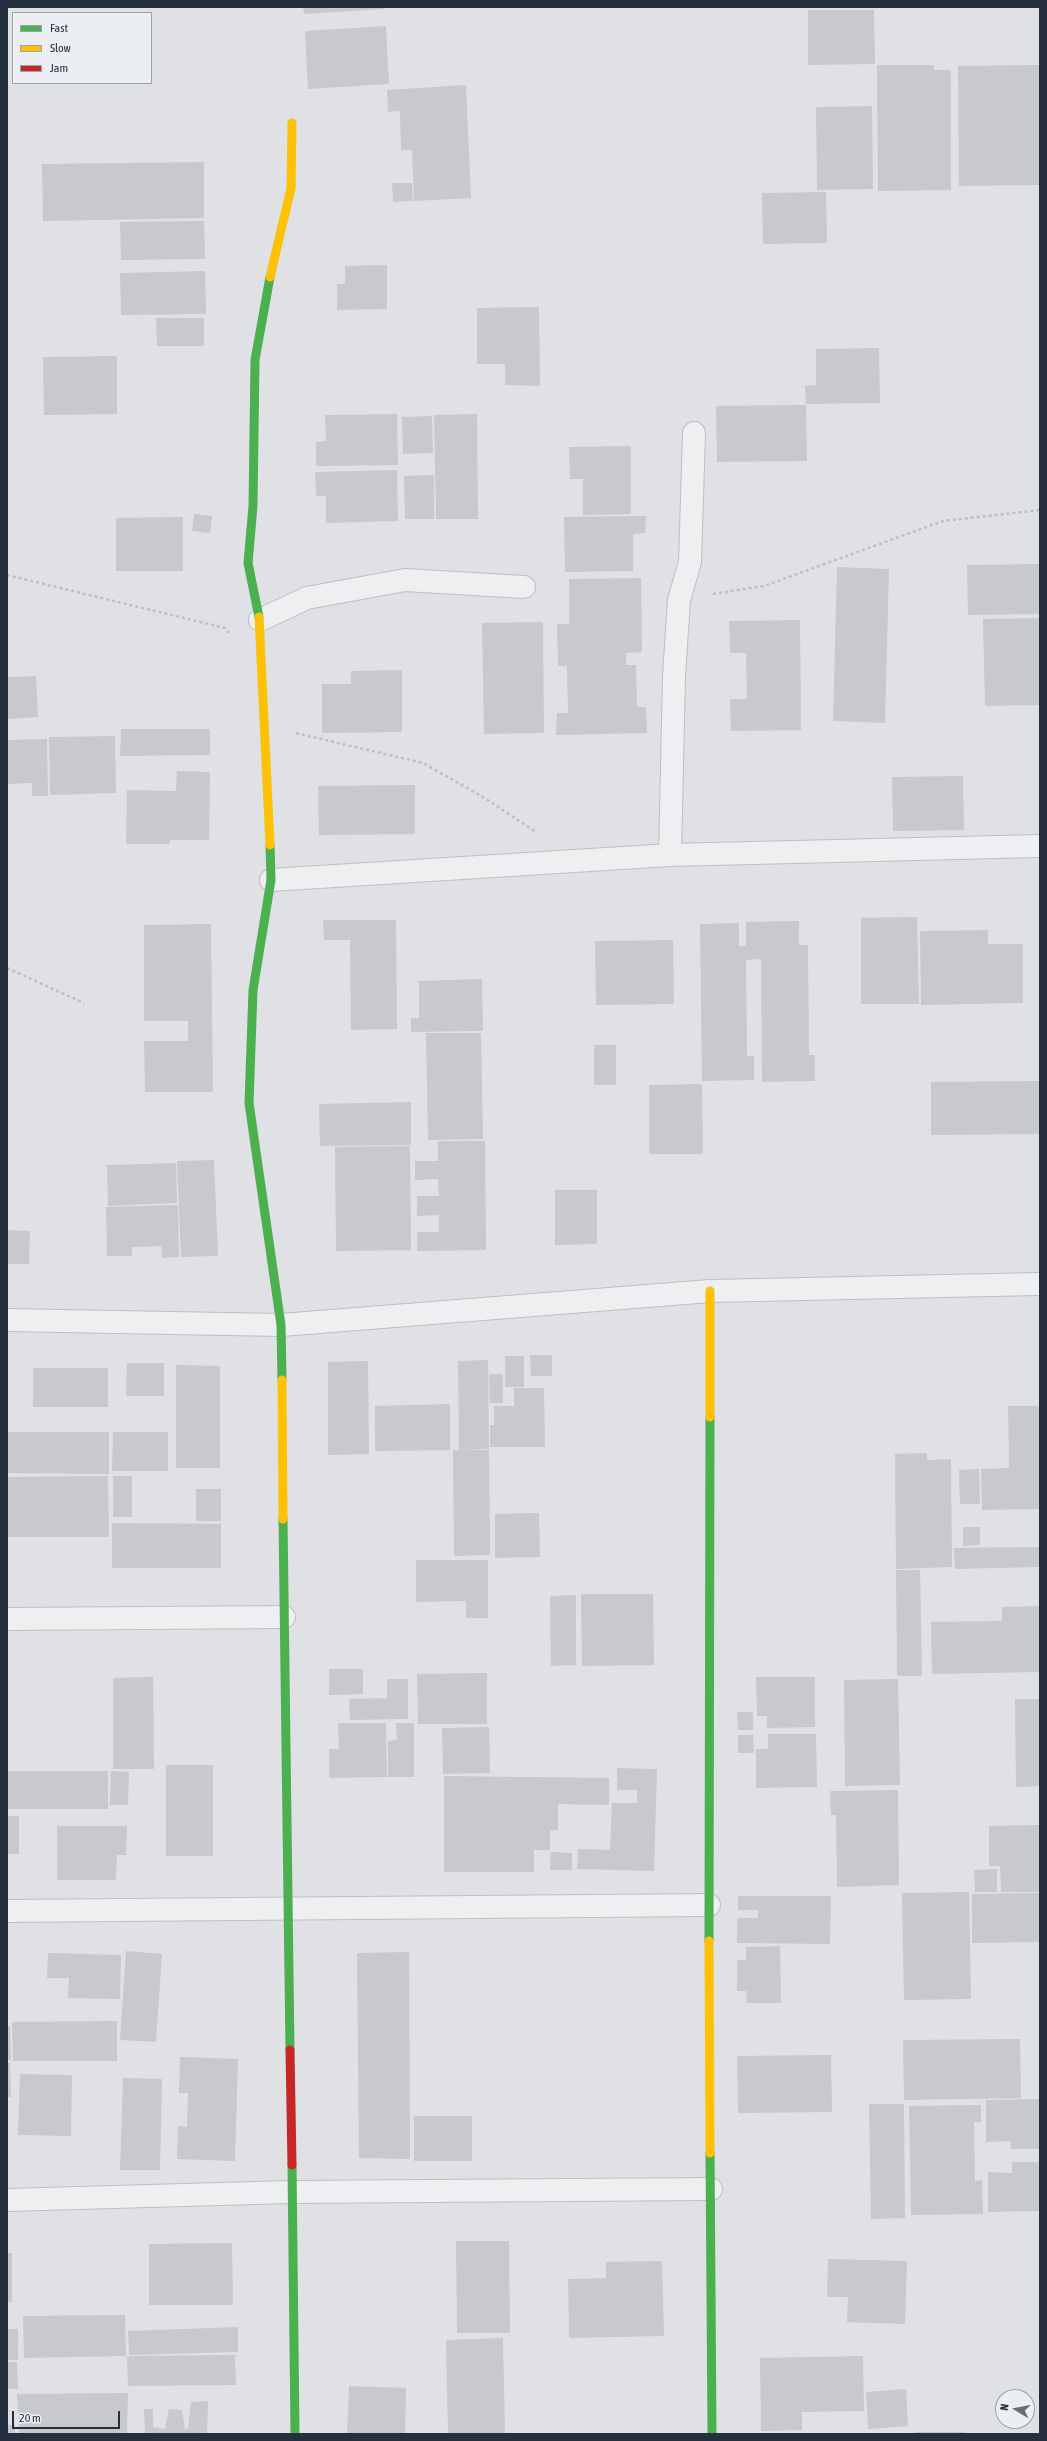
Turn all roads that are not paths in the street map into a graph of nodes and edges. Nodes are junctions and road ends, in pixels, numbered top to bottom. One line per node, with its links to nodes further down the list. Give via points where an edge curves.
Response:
1 (292, 123): 4 (street, via 290,188 269,279 255,360 254,506 248,563)
2 (694, 433): 6 (street, via 690,562 680,600 674,676)
3 (524, 587): 4 (street, via 405,580 307,598)
4 (260, 620): 7 (street)
5 (1040, 846): 6 (street)
6 (670, 855): 7 (street)
7 (271, 880): 11 (street, via 253,990 249,1103)
8 (1040, 1284): 9 (street)
9 (710, 1291): 11 (street); 14 (street)
10 (7, 1320): 11 (street)
11 (281, 1325): 12 (street)
12 (284, 1617): 13 (street); 15 (street)
13 (7, 1619)
14 (709, 1905): 15 (street); 17 (street)
15 (288, 1909): 16 (street); 18 (street)
16 (7, 1911)
17 (711, 2189): 18 (street); 21 (street)
18 (292, 2192): 19 (street); 20 (street)
19 (7, 2200)
20 (295, 2434)
21 (712, 2434)

